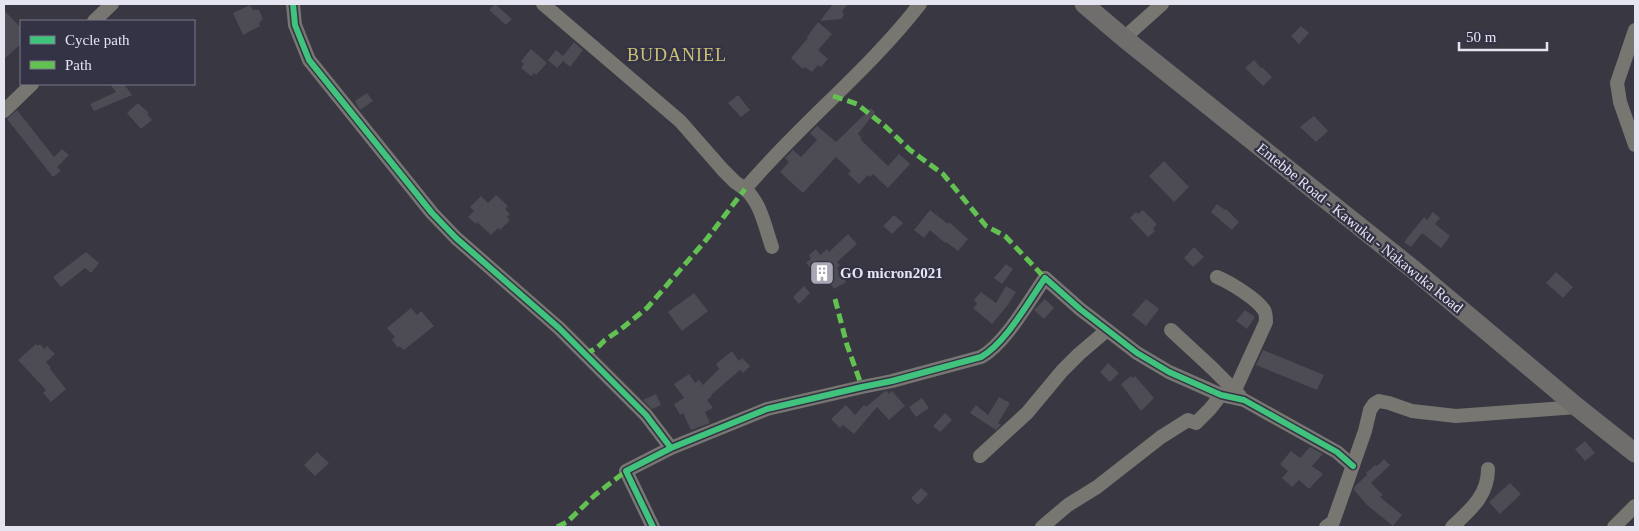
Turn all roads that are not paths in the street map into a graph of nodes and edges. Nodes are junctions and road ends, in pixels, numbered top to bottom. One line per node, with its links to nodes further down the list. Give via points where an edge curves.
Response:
1 (112, 4): 7 (street)
2 (293, 4): 21 (street, via 295,25 309,60 432,213 559,328 646,415)
3 (543, 4): 13 (street, via 680,121 723,170)
4 (920, 4): 13 (street, via 886,44 773,155)
5 (1084, 4): 9 (main road, Entebbe Road - Kawuku - Nakawuka Road)
6 (1162, 4): 9 (street)
7 (95, 20)
8 (1635, 30): 12 (street, via 1617,83)
9 (1124, 38): 19 (main road, Entebbe Road - Kawuku - Nakawuka Road, via 1414,270)
10 (31, 85): 11 (street)
11 (4, 111)
12 (1635, 145)
13 (745, 188): 14 (street, via 753,196)
14 (772, 246)
15 (1217, 277): 18 (street, via 1238,288 1263,309 1266,316)
16 (1171, 330): 18 (street, via 1212,368)
17 (1106, 331): 18 (street, via 1169,372); 21 (street, via 1045,278 999,343 981,357 767,409); 22 (street, via 1079,354 1027,413)
18 (1233, 395): 23 (street, via 1336,452); 28 (street, via 1210,409 1196,423 1188,420 1161,437)
19 (1577, 407): 20 (main road, Entebbe Road - Kawuku - Nakawuka Road); 23 (street, via 1456,416 1412,411 1379,401 1370,410)
20 (1633, 447)
21 (671, 448): 27 (street, via 626,471)
22 (980, 456)
23 (1352, 466): 26 (street)
24 (1488, 469): 29 (street, via 1486,489)
25 (1635, 506): 30 (street)
26 (1333, 525)
27 (653, 527)
28 (1042, 527)
29 (1452, 527)
30 (1614, 527)

